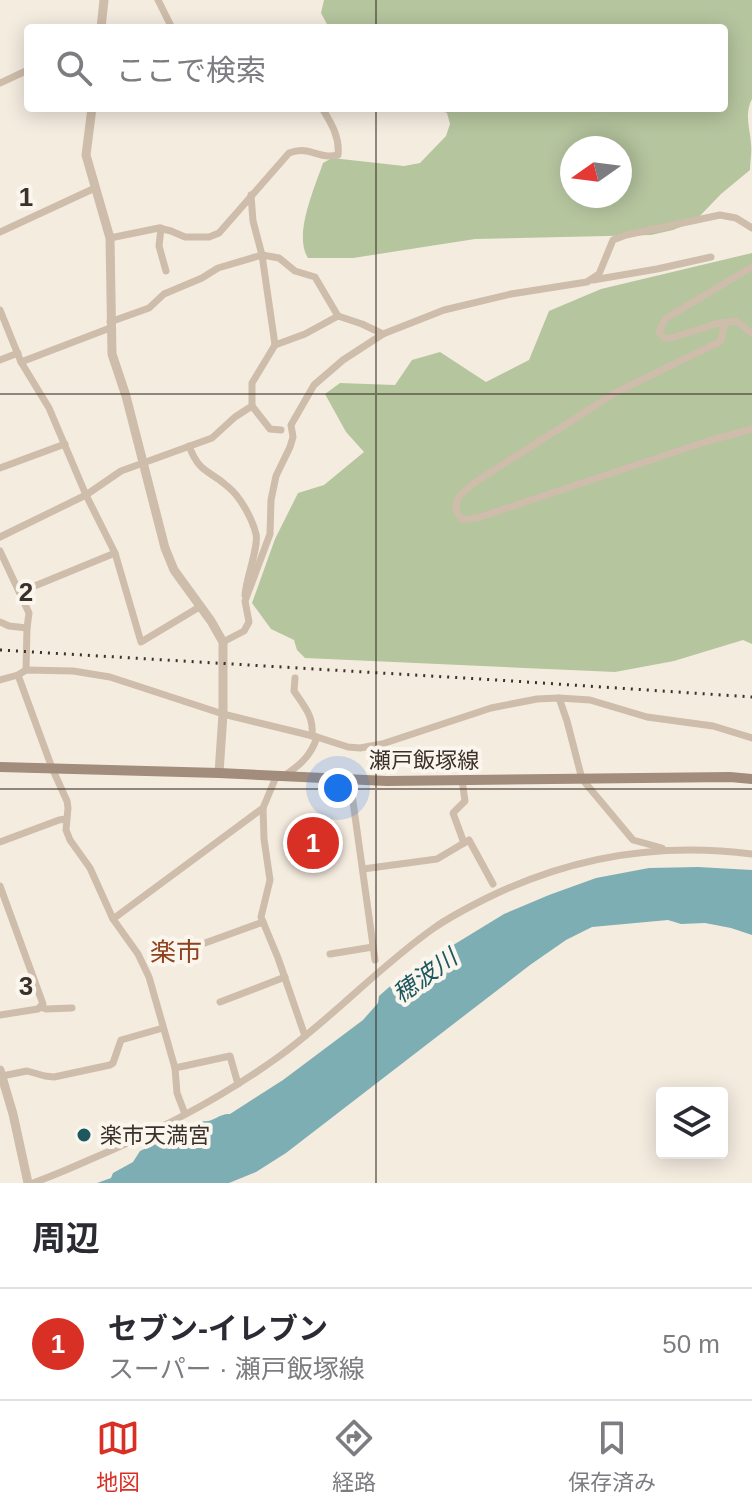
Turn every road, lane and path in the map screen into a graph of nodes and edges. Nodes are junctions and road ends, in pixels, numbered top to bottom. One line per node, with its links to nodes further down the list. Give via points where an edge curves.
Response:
1 (104, 0): 3 (street)
2 (158, 0): 4 (street)
3 (101, 24)
4 (167, 24)
5 (24, 72): 6 (street)
6 (0, 83)
7 (91, 112): 9 (street, via 86,155)
8 (324, 112): 10 (street, via 337,134 338,155 299,149 289,153)
9 (95, 188): 13 (street); 14 (street)
10 (251, 195): 11 (street, via 219,233 209,237 185,237); 15 (street)
11 (161, 228): 14 (street); 18 (street, via 159,246)
12 (752, 228): 19 (street, via 720,215 626,235 613,240 599,274)
13 (0, 232)
14 (110, 238): 23 (street)
15 (262, 255): 21 (street, via 315,277); 23 (street, via 218,268); 26 (street)
16 (711, 257): 19 (street)
17 (752, 267): 22 (street, via 665,319 659,332 671,338)
18 (166, 271)
19 (587, 282): 25 (street, via 444,310)
20 (0, 310): 27 (street)
21 (338, 316): 25 (street); 26 (street)
22 (719, 323): 24 (street, via 736,321); 31 (street, via 724,326 721,341 615,393 464,490 456,505 458,515 463,520 480,517)
23 (110, 325): 29 (street); 35 (street, via 112,354)
24 (752, 333)
25 (383, 334): 42 (street, via 314,385 291,425 293,437 271,500 270,534)
26 (275, 345): 30 (street, via 252,383)
27 (18, 353): 28 (street); 29 (street)
28 (0, 360)
29 (21, 362): 33 (street)
30 (252, 406): 32 (street, via 270,429); 34 (street, via 212,438)
31 (752, 429)
32 (281, 430)
33 (65, 444): 36 (street); 37 (street)
34 (189, 446): 35 (street); 42 (street, via 200,468 231,488 257,536)
35 (144, 464): 37 (street, via 121,471); 43 (street, via 165,548)
36 (0, 468)
37 (86, 495): 38 (street); 40 (street)
38 (0, 537)
39 (0, 551): 41 (street)
40 (115, 553): 41 (street); 43 (street, via 141,642)
41 (20, 592): 45 (street, via 29,613)
42 (245, 601): 46 (street, via 249,622 244,631)
43 (201, 606): 46 (street)
44 (0, 622): 45 (street)
45 (27, 628): 47 (street)
46 (223, 642): 52 (street)
47 (26, 670): 48 (street); 52 (street, via 110,677)
48 (18, 675): 50 (street); 56 (street)
49 (295, 678): 53 (street, via 294,691 310,713)
50 (0, 680)
51 (559, 698): 53 (street, via 491,708 360,748); 54 (street, via 590,700); 59 (street)
52 (223, 714): 53 (street); 57 (street)
53 (314, 736): 58 (street, via 311,753)
54 (752, 738)
55 (0, 767): 56 (main road, 瀬戸飯塚線)
56 (52, 768): 57 (main road, 瀬戸飯塚線); 64 (street, via 67,801)
57 (219, 773): 58 (main road, 瀬戸飯塚線)
58 (279, 777): 61 (main road, 瀬戸飯塚線); 63 (street)
59 (582, 779): 60 (main road, 瀬戸飯塚線); 62 (main road, 瀬戸飯塚線); 67 (street, via 633,840)
60 (752, 779)
61 (350, 780): 62 (main road, 瀬戸飯塚線); 69 (street)
62 (462, 780): 66 (street, via 465,801 453,813)
63 (263, 808): 72 (street); 73 (street, via 270,880)
64 (66, 819): 65 (street); 72 (street, via 70,840 90,868)
65 (0, 842)
66 (464, 843): 69 (street, via 437,859); 70 (street, via 469,840)
67 (672, 850): 68 (street); 84 (street, via 588,861 545,873 459,912)
68 (752, 854)
69 (363, 869): 75 (street)
70 (493, 884)
71 (0, 886): 80 (street)
72 (113, 919): 83 (street, via 149,977)
73 (263, 922): 74 (street); 78 (street)
74 (205, 943)
75 (373, 947): 76 (street); 77 (street)
76 (330, 954)
77 (375, 960)
78 (285, 977): 79 (street); 84 (street)
79 (220, 1002)
80 (40, 1007): 81 (street); 82 (street)
81 (72, 1008)
82 (0, 1015)
83 (163, 1028): 85 (street); 86 (street, via 121,1040 110,1065 54,1077)
84 (305, 1036): 87 (street)
85 (175, 1068): 87 (street, via 230,1056); 88 (street)
86 (1, 1073): 89 (street)
87 (238, 1084): 88 (street)
88 (185, 1114): 89 (street)
89 (30, 1183)

